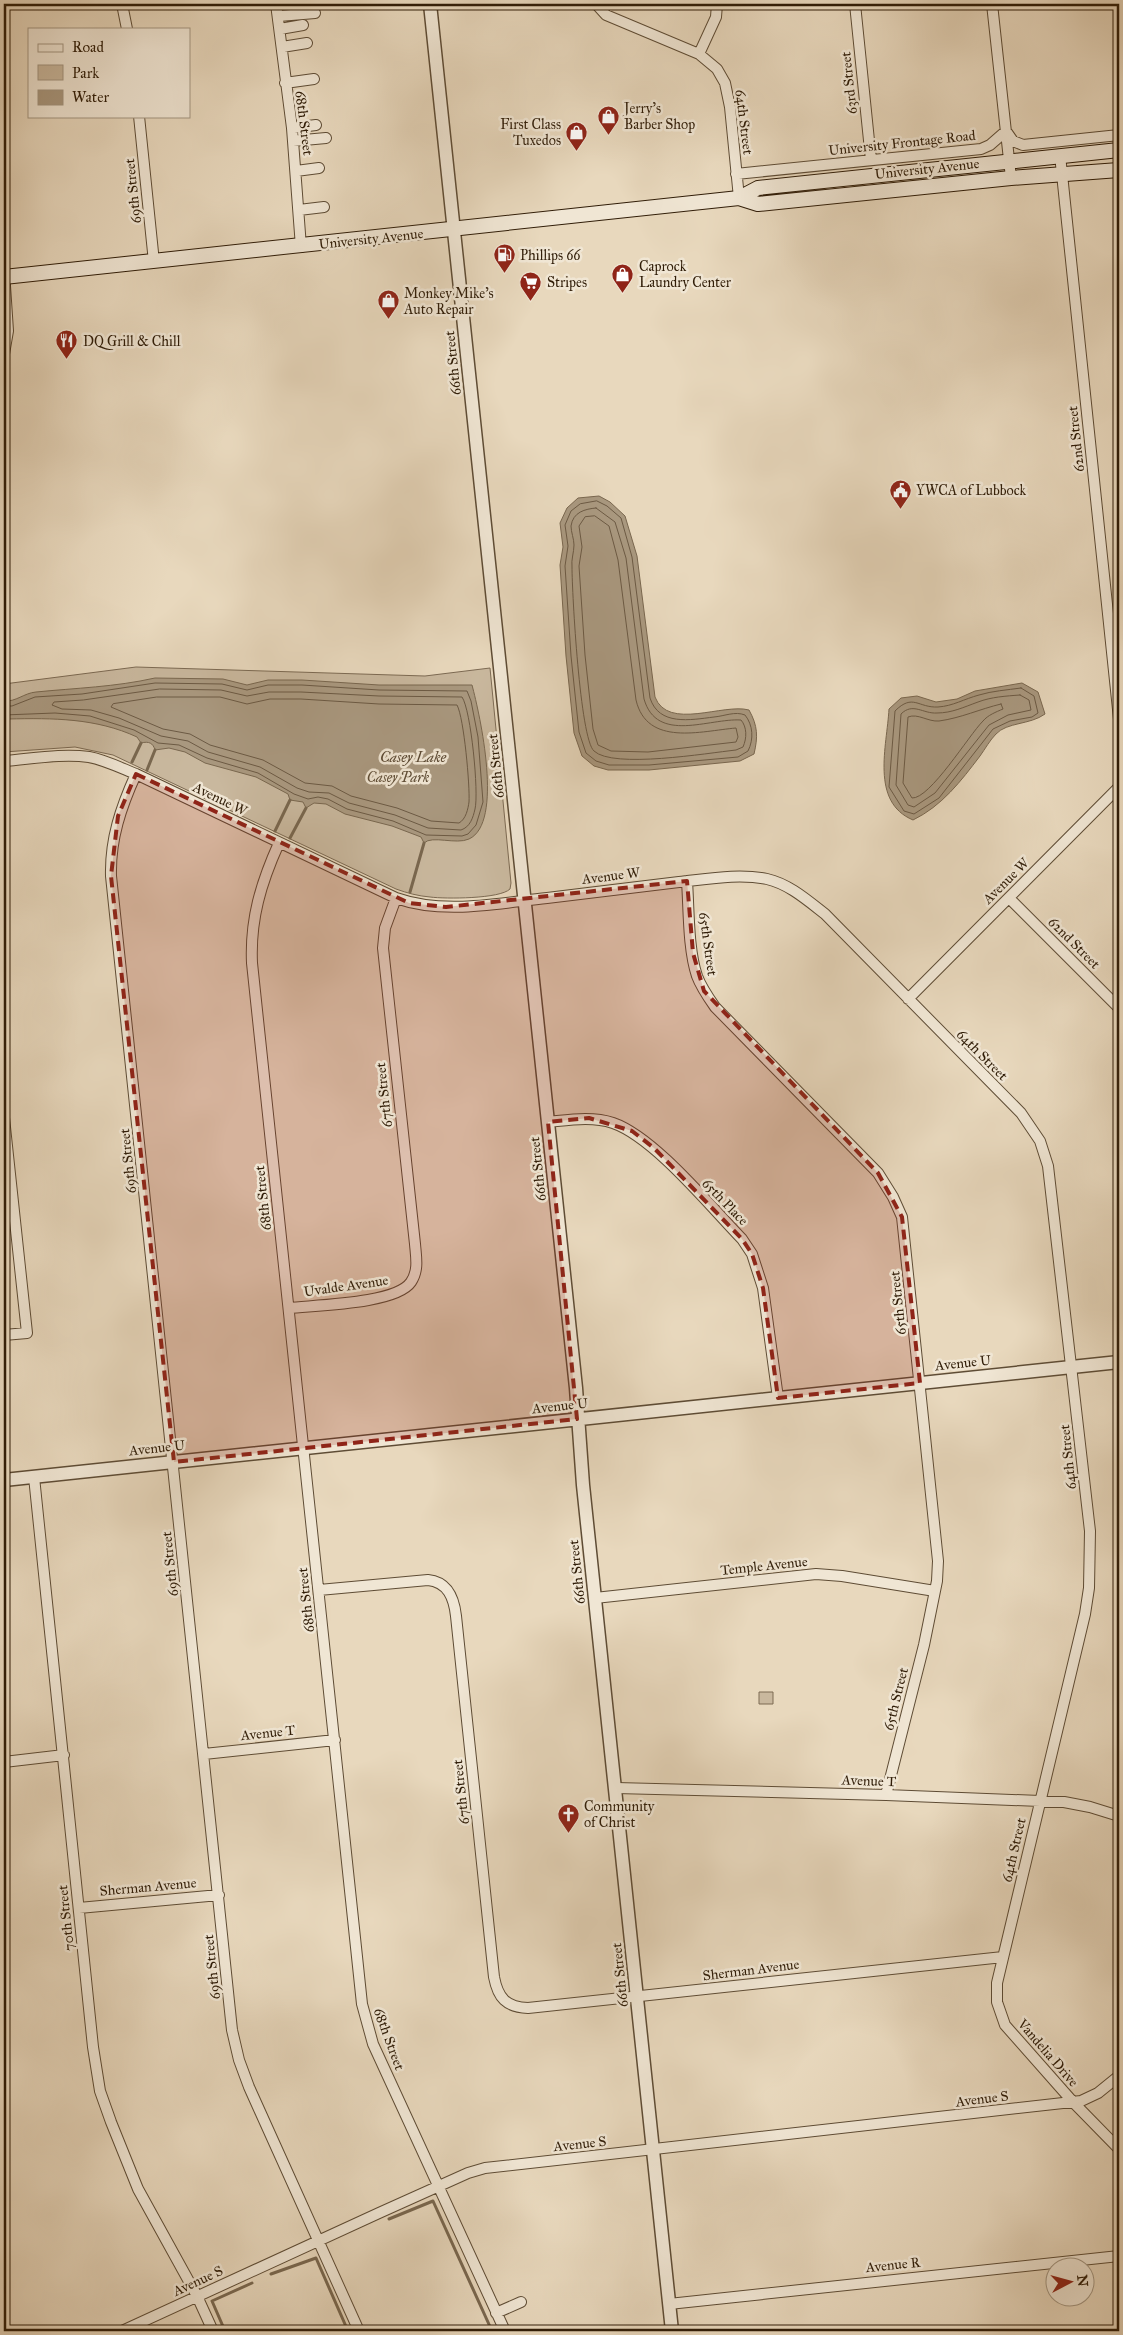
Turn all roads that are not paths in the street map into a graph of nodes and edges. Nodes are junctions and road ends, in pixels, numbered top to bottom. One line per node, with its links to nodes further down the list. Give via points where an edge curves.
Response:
1 (122, 4): 11 (street)
2 (276, 4): 9 (street, 68th Street)
3 (430, 4): 40 (street, 66th Street)
4 (596, 4): 15 (street, via 606,15)
5 (717, 4): 15 (street, via 716,17)
6 (855, 4): 27 (street, 63rd Street)
7 (992, 4): 21 (street)
8 (315, 13): 9 (street)
9 (279, 16): 12 (street, 68th Street)
10 (303, 25): 12 (street)
11 (127, 28)
12 (280, 29): 14 (street, 68th Street)
13 (307, 43): 14 (street)
14 (282, 47): 17 (street, 68th Street)
15 (699, 54): 33 (street, 64th Street, via 717,69 725,83)
16 (314, 79): 17 (street)
17 (285, 83): 20 (street, 68th Street)
18 (139, 118): 42 (street, 69th Street)
19 (316, 125): 20 (street)
20 (292, 128): 24 (street, 68th Street)
21 (1006, 131): 22 (street, via 1013,141 1023,145); 27 (street, University Frontage Road, via 981,149); 28 (street)
22 (1119, 135)
23 (326, 138): 24 (street)
24 (293, 141): 31 (street, 68th Street)
25 (1119, 150): 26 (main road, University Avenue)
26 (1060, 155): 28 (main road, University Avenue); 34 (street, 62nd Street)
27 (871, 160): 33 (street, University Frontage Road)
28 (1009, 161): 36 (street); 37 (main road, University Avenue, via 758,188)
29 (319, 168): 31 (street)
30 (1119, 170): 32 (main road, University Avenue)
31 (296, 171): 39 (street, 68th Street)
32 (1104, 172): 34 (main road, University Avenue); 35 (street)
33 (736, 174): 37 (street, 64th Street)
34 (1062, 174): 36 (main road, University Avenue); 45 (street, 62nd Street)
35 (1119, 174)
36 (1011, 178): 37 (main road, University Avenue, via 758,204)
37 (738, 198): 40 (main road, University Avenue)
38 (324, 207): 39 (street)
39 (299, 210): 41 (street, 68th Street)
40 (453, 229): 41 (main road, University Avenue); 53 (street, 66th Street)
41 (302, 247): 42 (main road, University Avenue)
42 (154, 262): 43 (main road, University Avenue)
43 (4, 275): 44 (street, via 8,331)
44 (4, 354)
45 (1119, 719)
46 (4, 761): 47 (street, Avenue W, via 88,757)
47 (136, 774): 49 (street, Avenue W); 69 (street, 69th Street, via 118,816 111,849 111,876)
48 (1119, 787): 52 (street, Avenue W)
49 (279, 843): 51 (street, Avenue W); 61 (street, 68th Street, via 259,891 251,945)
50 (687, 881): 53 (street, Avenue W); 55 (street, Avenue W, via 747,877 767,879 790,889 824,914); 65 (street, 65th Street, via 696,975 714,1007 878,1172 893,1196 902,1217)
51 (396, 898): 53 (street, Avenue W, via 409,903 446,907); 60 (street, 67th Street, via 385,928 383,948 416,1258 413,1277)
52 (1009, 898): 55 (street, Avenue W); 56 (street, 62nd Street)
53 (525, 900): 59 (street, 66th Street)
54 (1119, 991): 56 (street)
55 (908, 999): 64 (street, 64th Street, via 1021,1113 1040,1141 1048,1166)
56 (1111, 1000): 57 (street, 62nd Street)
57 (1119, 1008)
58 (4, 1118): 62 (street, via 27,1333)
59 (548, 1122): 66 (street, 65th Place, via 589,1118 612,1122 632,1131 654,1148 742,1240 752,1254 762,1288); 67 (street, 66th Street)
60 (406, 1288): 61 (street, Uvalde Avenue, via 382,1298)
61 (289, 1308): 68 (street, 68th Street)
62 (4, 1335)
63 (1119, 1362): 64 (street, Avenue U)
64 (1072, 1366): 65 (street, Avenue U); 81 (street, 64th Street, via 1090,1531 1089,1588)
65 (920, 1383): 66 (street, Avenue U); 73 (street, 65th Street, via 938,1561)
66 (778, 1398): 67 (street, Avenue U)
67 (577, 1419): 68 (street, Avenue U); 74 (street, 66th Street)
68 (304, 1448): 69 (street, Avenue U); 72 (street, 68th Street)
69 (174, 1462): 70 (street, Avenue U); 76 (street, 69th Street)
70 (34, 1476): 71 (street, Avenue U); 77 (street, 70th Street)
71 (4, 1480)
72 (319, 1590): 75 (street, 68th Street); 87 (street, 67th Street, via 419,1580 442,1584 451,1594 456,1616 494,1977)
73 (935, 1591): 74 (street, Temple Avenue, via 816,1574); 80 (street, 65th Street)
74 (595, 1598): 79 (street, 66th Street)
75 (334, 1740): 76 (street, Avenue T); 92 (street, 68th Street, via 364,2017 373,2044)
76 (204, 1754): 83 (street, 69th Street)
77 (64, 1755): 78 (street); 84 (street, 70th Street)
78 (4, 1762)
79 (616, 1788): 80 (street, Avenue T); 86 (street, 66th Street)
80 (886, 1795): 81 (street, Avenue T)
81 (1040, 1801): 82 (street, Avenue T, via 1082,1805); 85 (street, 64th Street)
82 (1119, 1816)
83 (218, 1894): 84 (street, Sherman Avenue); 93 (street, 69th Street, via 232,2030 239,2060)
84 (79, 1908): 95 (street, 70th Street, via 100,2091 138,2189)
85 (1003, 1957): 86 (street, Sherman Avenue); 89 (street, Vandelia Drive, via 997,1983 1001,2017)
86 (637, 1997): 87 (street, Sherman Avenue, via 528,2008 516,2007); 91 (street, 66th Street)
87 (503, 2000)
88 (1119, 2076): 89 (street, via 1098,2093)
89 (1073, 2102): 90 (street, Vandelia Drive); 91 (street, Avenue S)
90 (1119, 2149)
91 (653, 2150): 92 (street, Avenue S, via 485,2168); 97 (street, 66th Street)
92 (438, 2186): 93 (street, Avenue S); 98 (street, 68th Street)
93 (318, 2240): 95 (street, Avenue S); 101 (street, 69th Street)
94 (1119, 2256): 97 (street, Avenue R)
95 (197, 2296): 99 (street, Avenue S); 100 (street, 70th Street)
96 (521, 2302): 98 (street)
97 (669, 2304): 103 (street, 66th Street)
98 (496, 2313): 102 (street, 68th Street)
99 (122, 2331)
100 (214, 2331)
101 (359, 2331)
102 (504, 2331)
103 (672, 2331)

